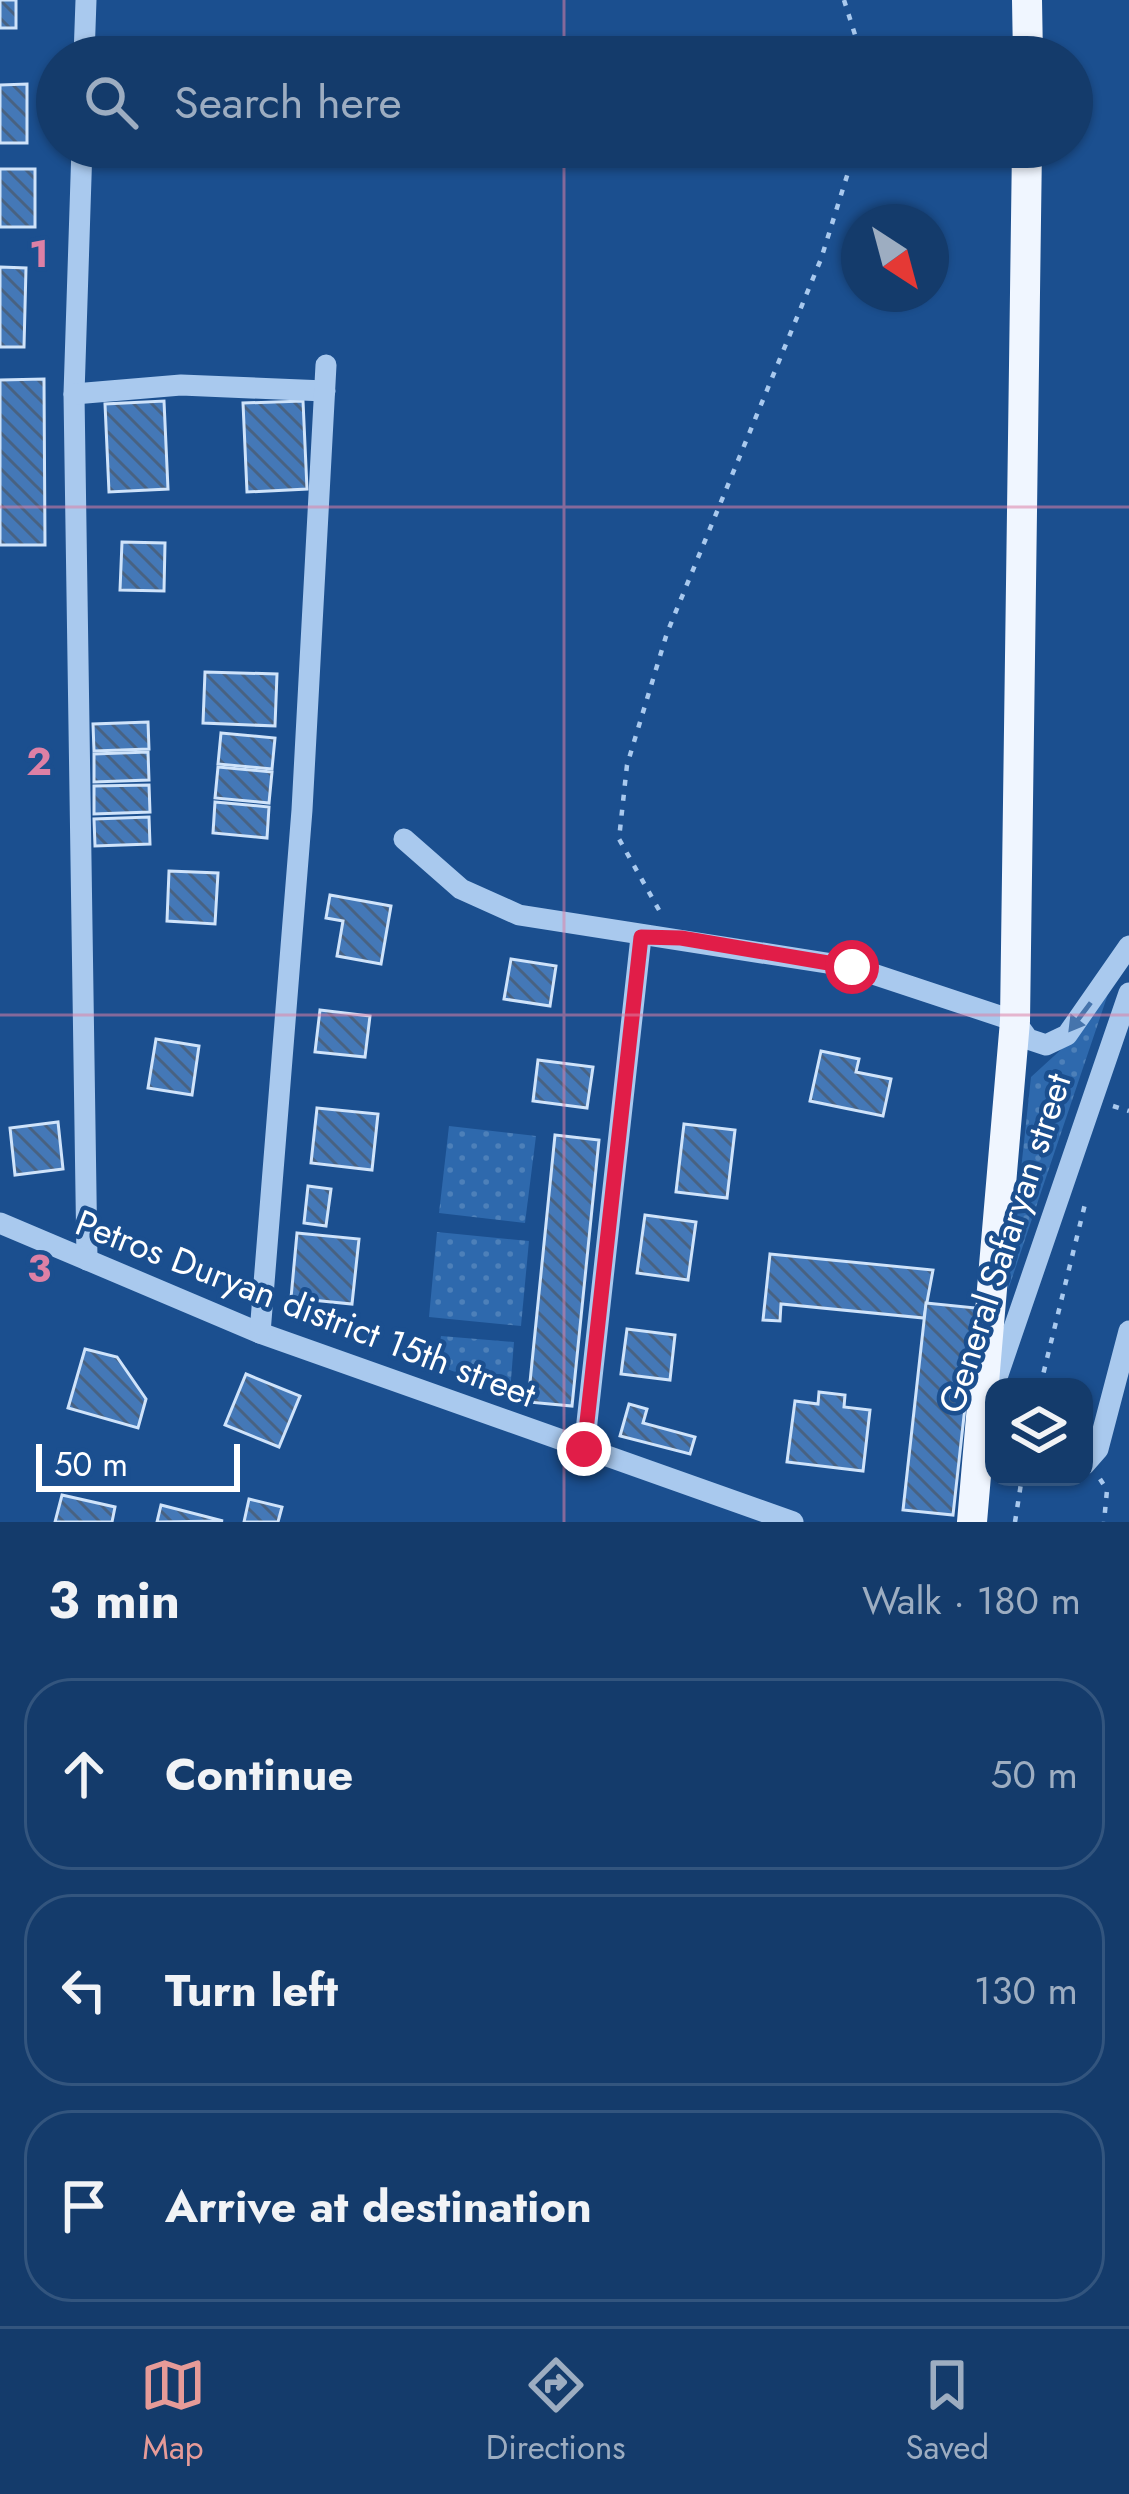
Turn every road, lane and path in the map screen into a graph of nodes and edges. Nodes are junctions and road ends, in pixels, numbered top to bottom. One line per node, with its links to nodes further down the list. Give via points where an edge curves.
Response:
1 (86, 0): 4 (street)
2 (844, 0): 5 (path)
3 (1027, 0): 6 (main road)
4 (85, 36)
5 (855, 36)
6 (1028, 36)
7 (81, 168): 12 (street)
8 (849, 168): 15 (path, via 821,259 667,633 627,765 619,839)
9 (1027, 168): 18 (main road)
10 (326, 365): 11 (street)
11 (325, 391): 12 (street, via 181,385); 25 (street)
12 (74, 394): 23 (street)
13 (404, 839): 14 (street, via 461,889 519,915)
14 (641, 937): 15 (street); 28 (street)
15 (681, 938): 18 (street, via 852,967)
16 (1129, 946): 18 (street, one-way to 18, via 1056,1043 1035,1044)
17 (1129, 993): 27 (street, General Safaryan street)
18 (1016, 1021): 27 (main road)
19 (1129, 1111): 20 (path, via 1113,1106)
20 (1106, 1121)
21 (1089, 1188): 26 (path)
22 (0, 1223): 23 (street, Petros Duryan district 15th street)
23 (87, 1260): 25 (street, Petros Duryan district 15th street)
24 (1129, 1331): 29 (street)
25 (260, 1333): 28 (street, Petros Duryan district 15th street)
26 (1042, 1378)
27 (981, 1424): 30 (main road, General Safaryan street)
28 (584, 1449): 33 (street, Petros Duryan district 15th street)
29 (1093, 1456)
30 (985, 1464): 34 (main road, General Safaryan street)
31 (1093, 1474): 36 (path, via 1107,1490)
32 (1021, 1486): 35 (path)
33 (794, 1522)
34 (972, 1522)
35 (1016, 1522)
36 (1104, 1522)

